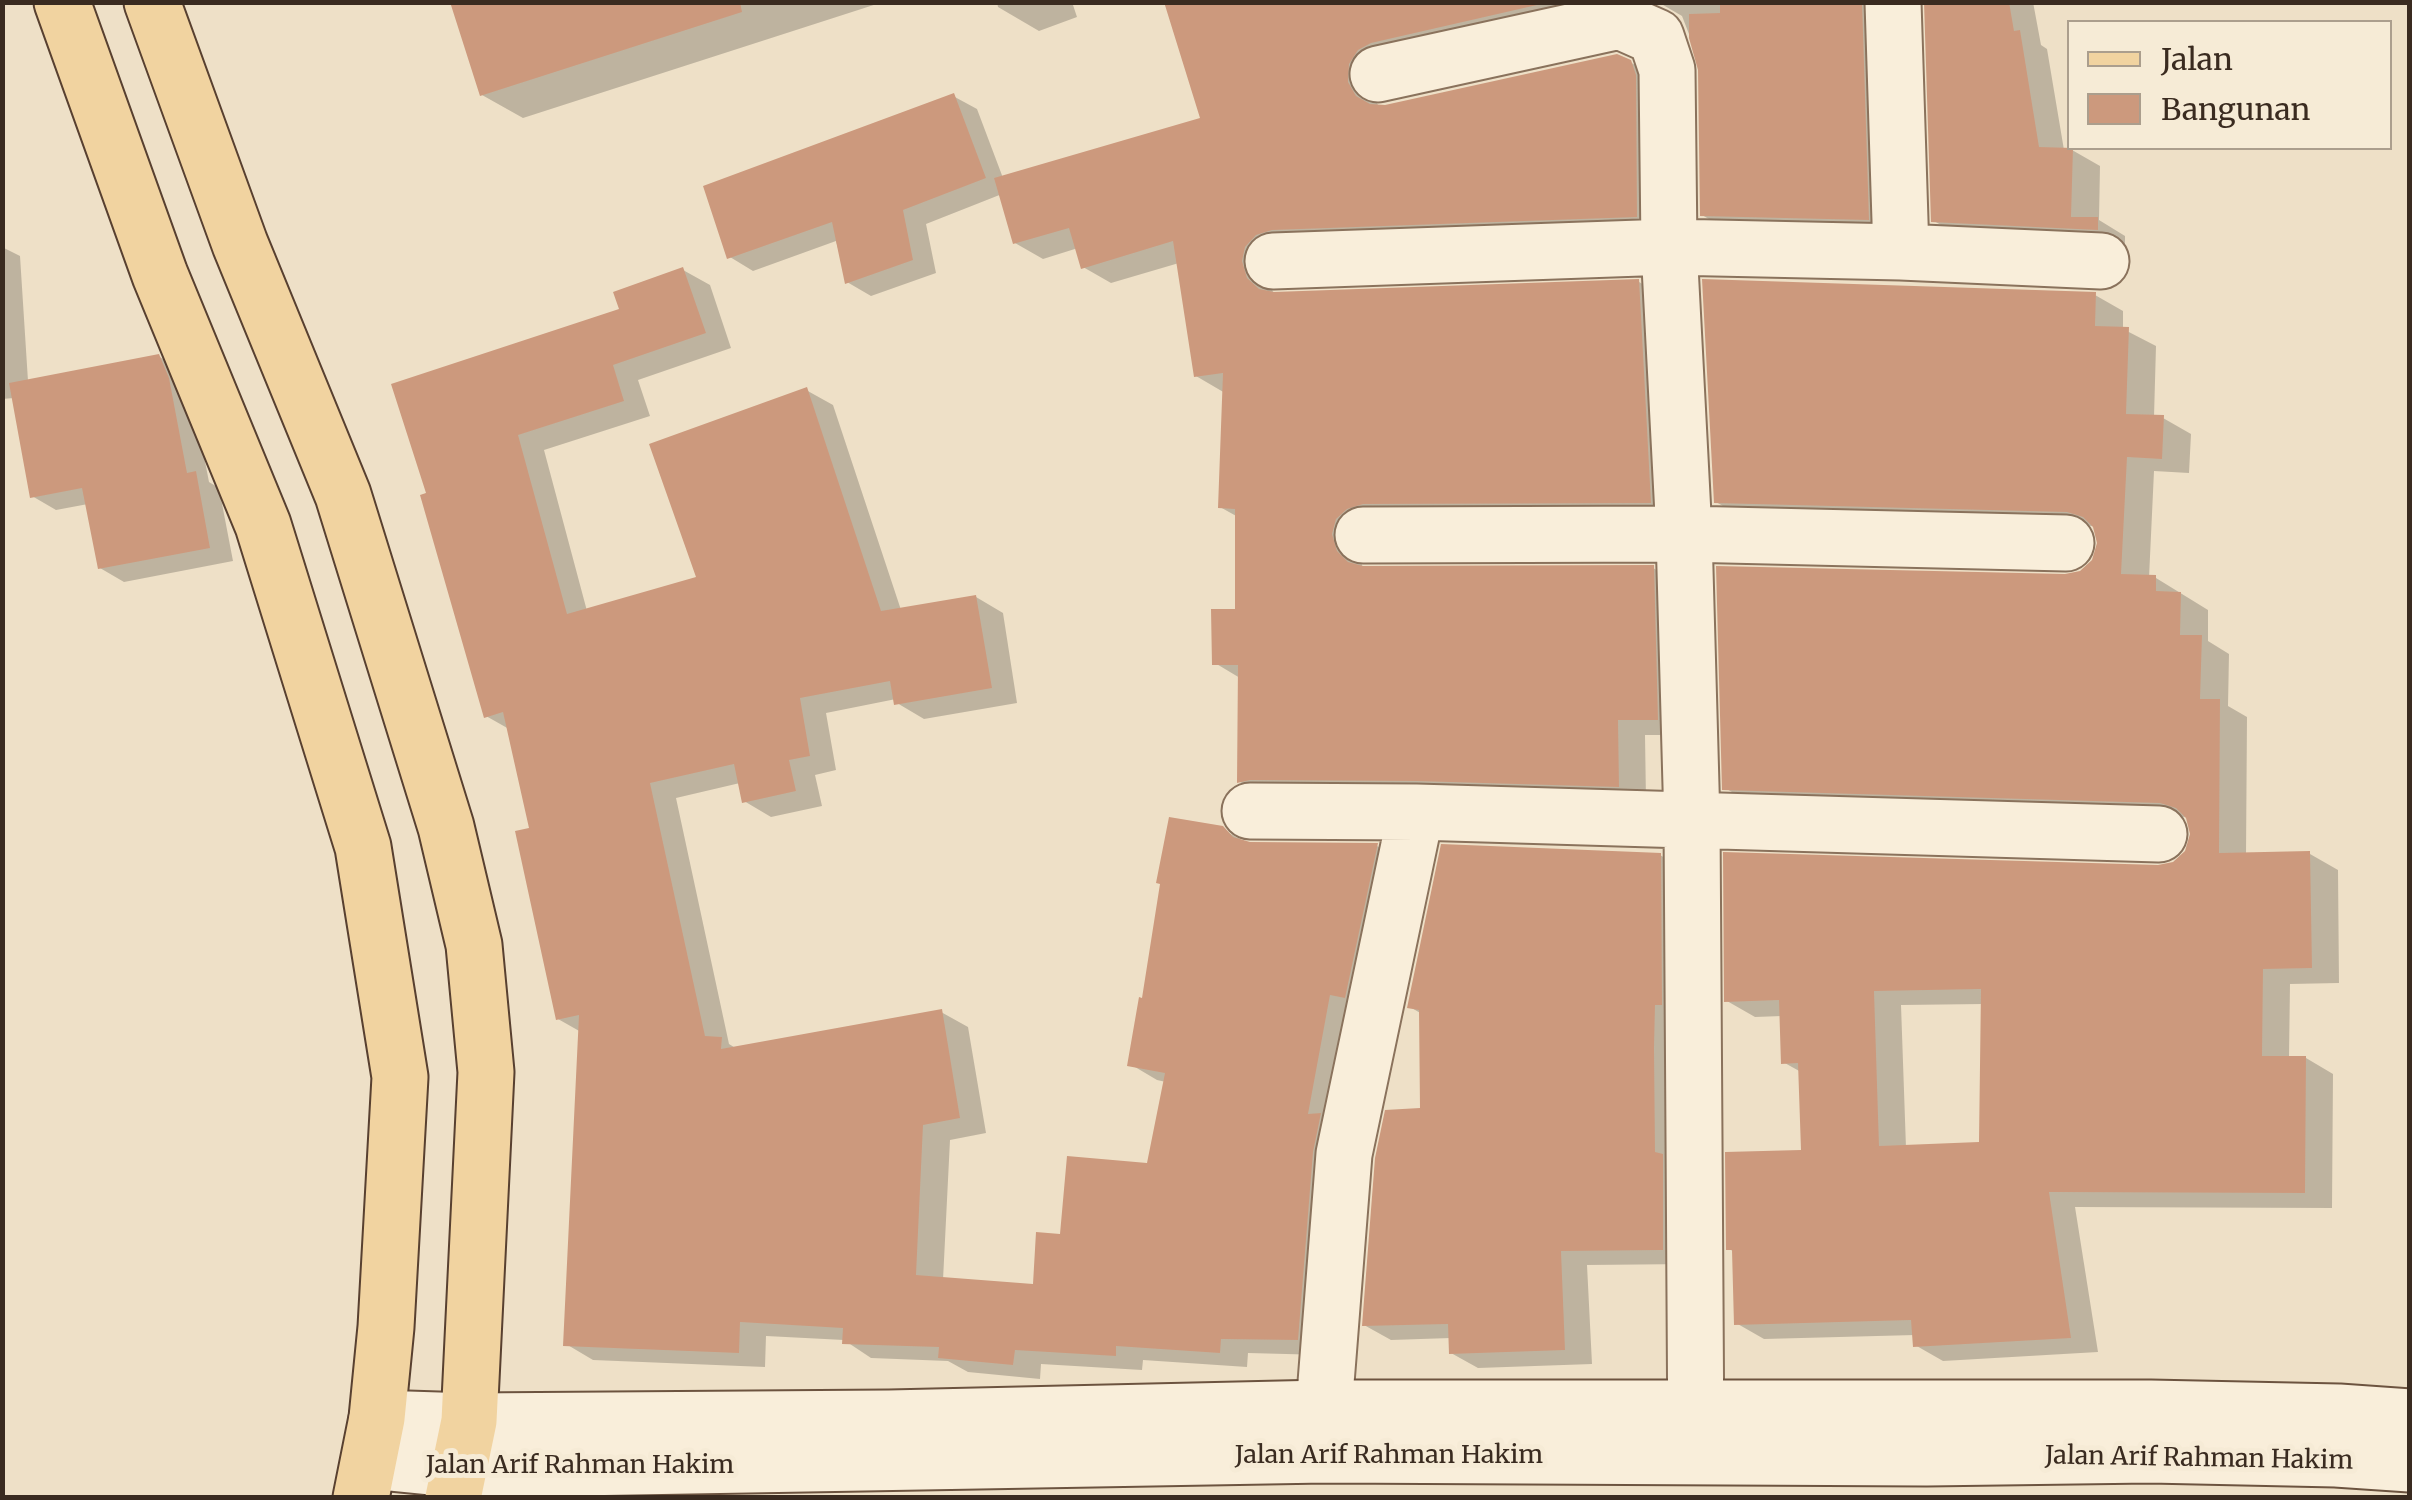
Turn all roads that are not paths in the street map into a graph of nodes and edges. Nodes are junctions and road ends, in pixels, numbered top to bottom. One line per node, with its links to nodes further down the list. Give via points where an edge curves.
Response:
1 (62, 2): 19 (main road, via 160,275 263,524 363,847 400,1077 386,1327)
2 (152, 2): 20 (main road, via 342,495 446,827 474,944 486,1072)
3 (1893, 2): 6 (street)
4 (1378, 74): 5 (street, via 1620,22 1656,37 1667,70)
5 (1669, 248): 6 (street); 7 (street); 9 (street)
6 (1900, 252): 8 (street)
7 (1273, 261)
8 (2101, 261)
9 (1684, 534): 10 (street); 11 (street); 14 (street)
10 (1363, 535)
11 (2066, 544)
12 (1250, 811): 13 (street)
13 (1416, 812): 14 (street); 16 (street, via 1344,1154)
14 (1692, 822): 15 (street); 18 (street)
15 (2159, 834)
16 (1324, 1408): 18 (street, Jalan Arif Rahman Hakim); 20 (street, Jalan Arif Rahman Hakim, via 889,1418)
17 (2410, 1416): 18 (street, Jalan Arif Rahman Hakim, via 2151,1408)
18 (1696, 1432): 20 (street, Jalan Arif Rahman Hakim, via 1325,1455); 21 (street, Jalan Arif Rahman Hakim, via 1927,1458 2150,1454)
19 (369, 1459): 20 (street, Jalan Arif Rahman Hakim)
20 (461, 1462)
21 (2410, 1464)

